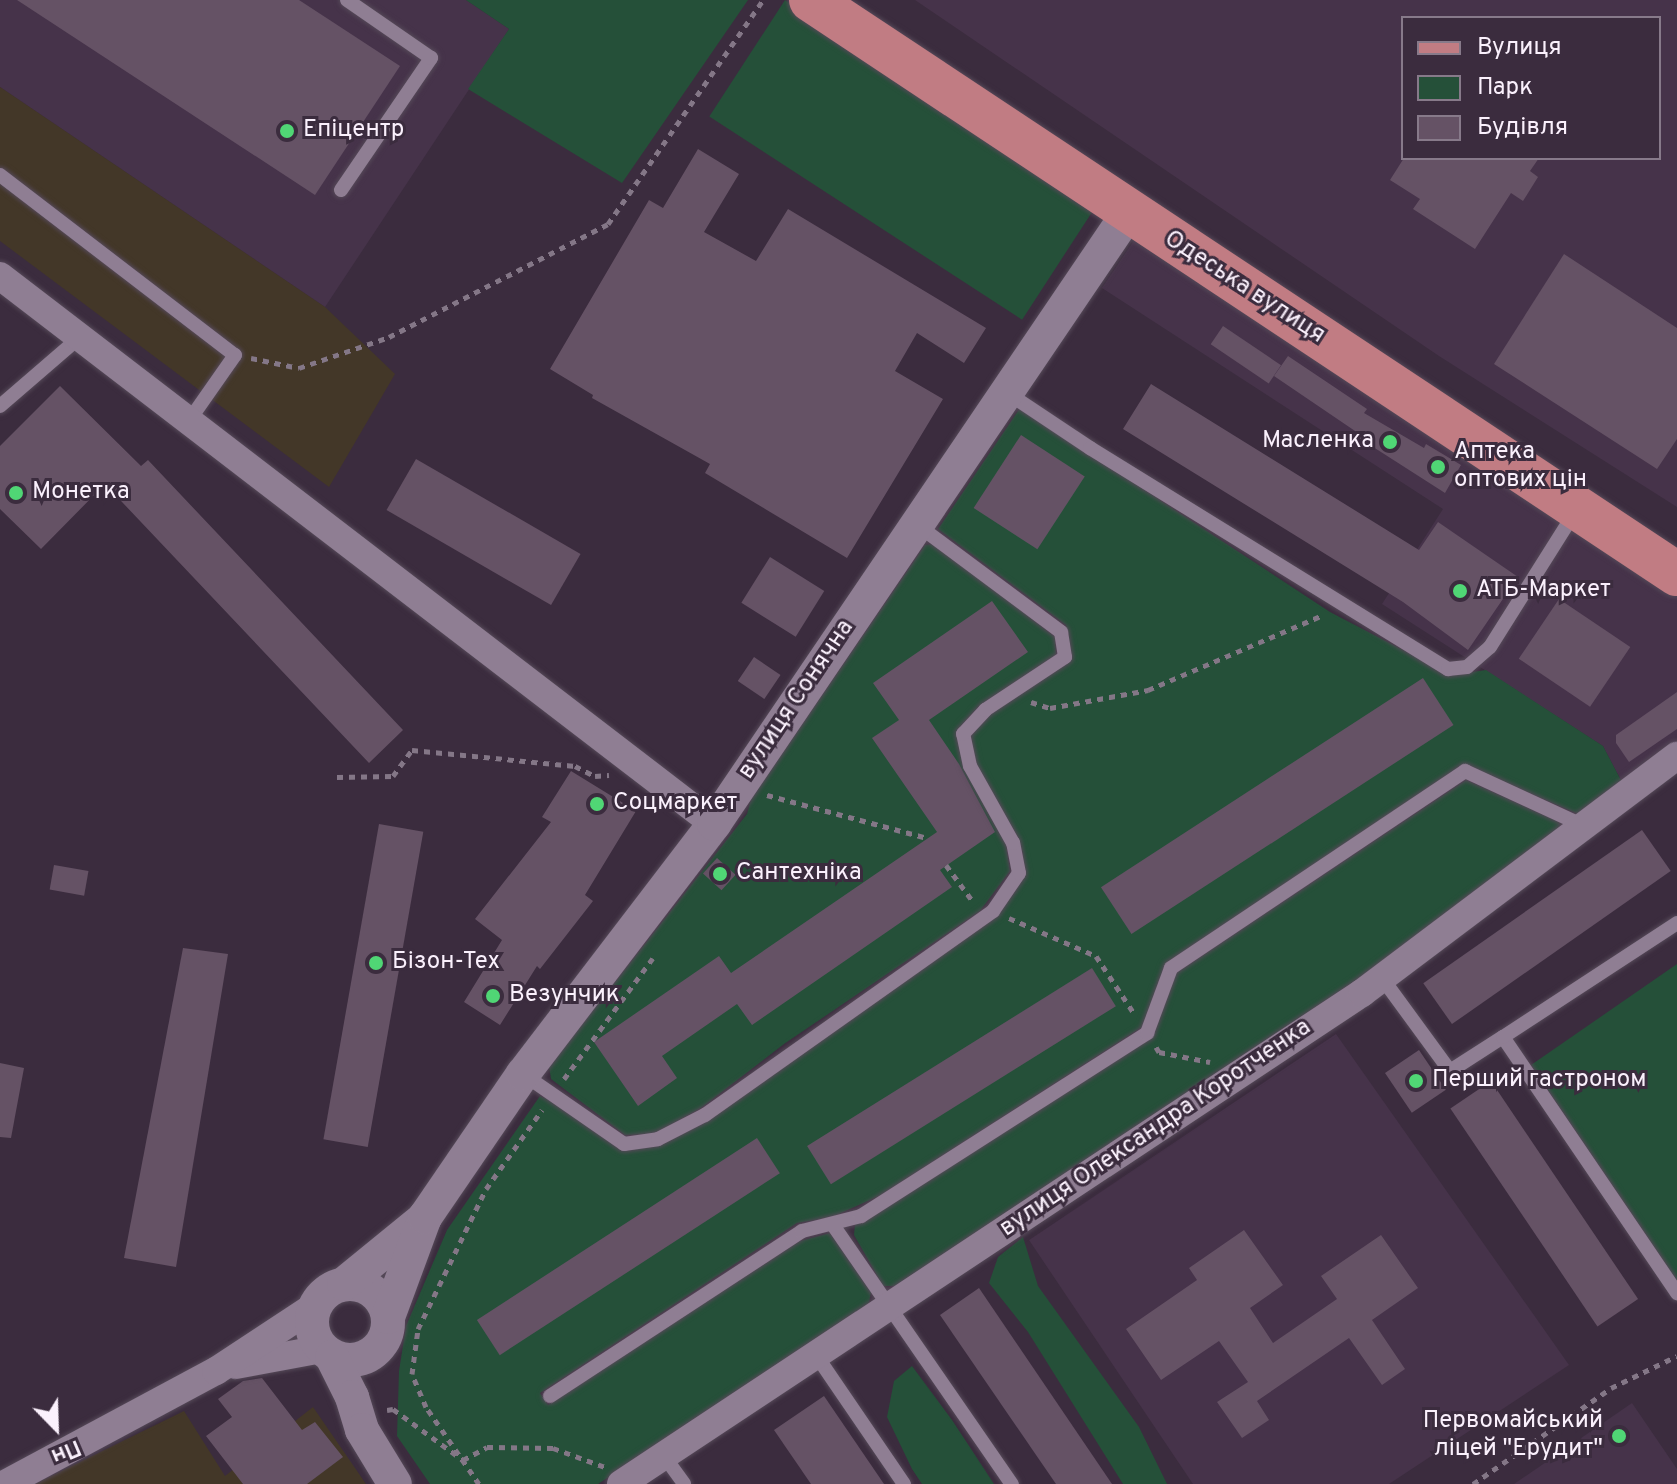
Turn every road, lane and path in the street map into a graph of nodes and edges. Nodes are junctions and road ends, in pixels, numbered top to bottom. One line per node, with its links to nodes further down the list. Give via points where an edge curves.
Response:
1 (347, 0): 5 (lane, via 431,58)
2 (763, 0): 9 (path, via 608,224 389,337 344,353 299,368)
3 (811, 0): 6 (main road, Одеська вулиця)
4 (0, 175): 9 (lane)
5 (341, 190)
6 (1129, 212): 10 (street, вулиця Сонячна); 13 (main road, Одеська вулиця)
7 (0, 276): 8 (street)
8 (80, 337): 11 (lane); 12 (street)
9 (235, 355): 12 (lane)
10 (1006, 392): 14 (street, вулиця Сонячна); 16 (lane)
11 (0, 406)
12 (188, 422): 19 (street)
13 (1577, 508): 15 (main road, Одеська вулиця); 16 (lane, via 1490,647 1467,667 1448,669)
14 (915, 523): 17 (lane, via 1061,632 1065,657); 22 (street, вулиця Сонячна)
15 (1677, 574)
16 (1342, 606): 17 (path, via 1148,690 1050,708)
17 (1008, 695): 27 (lane, via 963,734 970,766 1013,843 1019,873)
18 (1677, 756): 24 (street, вулиця Олександра Коротченка)
19 (645, 770): 20 (path, via 595,776 575,766 412,750 393,776); 23 (street)
20 (337, 777)
21 (780, 783): 22 (path)
22 (757, 796): 23 (street, вулиця Сонячна); 25 (path)
23 (714, 824): 34 (street, вулиця Сонячна)
24 (1585, 826): 30 (street, вулиця Олександра Коротченка); 31 (lane, via 1465,771 1171,968)
25 (927, 838)
26 (946, 865): 27 (path, via 970,901)
27 (993, 911): 31 (path, via 1096,956); 35 (lane, via 705,1115 658,1139 624,1144)
28 (1677, 923): 32 (lane)
29 (655, 955): 35 (path)
30 (1382, 978): 32 (lane, via 1450,1071); 33 (street, вулиця Олександра Коротченка)
31 (1147, 1033): 33 (path, via 1159,1052); 37 (lane, via 861,1216)
32 (1503, 1037): 39 (lane)
33 (1246, 1069): 41 (street, вулиця Олександра Коротченка)
34 (523, 1074): 35 (lane); 36 (street, вулиця Сонячна)
35 (553, 1094): 50 (path, via 486,1189 418,1329 412,1374 426,1407)
36 (425, 1217): 38 (street, вулиця Сонячна); 42 (street, вулиця Сонячна)
37 (833, 1225): 41 (lane); 47 (lane, via 802,1231)
38 (344, 1284): 40 (street); 42 (street, via 377,1295)
39 (1677, 1293)
40 (316, 1305): 43 (street, via 312,1328); 46 (street)
41 (891, 1305): 44 (street, вулиця Олександра Коротченка); 57 (lane)
42 (386, 1329): 43 (street, via 367,1357 356,1361); 48 (street, вулиця Сонячна)
43 (327, 1353): 46 (street, via 255,1359); 48 (street)
44 (816, 1355): 49 (street, вулиця Олександра Коротченка); 56 (lane)
45 (1677, 1356): 58 (path, via 1611,1388)
46 (216, 1371): 52 (street)
47 (550, 1396)
48 (363, 1422): 50 (path, via 393,1409); 53 (street)
49 (664, 1456): 51 (street, вулиця Олександра Коротченка); 55 (lane)
50 (463, 1460): 51 (path, via 487,1447 553,1448); 54 (path)
51 (626, 1480)
52 (5, 1484)
53 (395, 1484)
54 (479, 1484)
55 (684, 1484)
56 (904, 1484)
57 (1012, 1484)
58 (1473, 1484)

